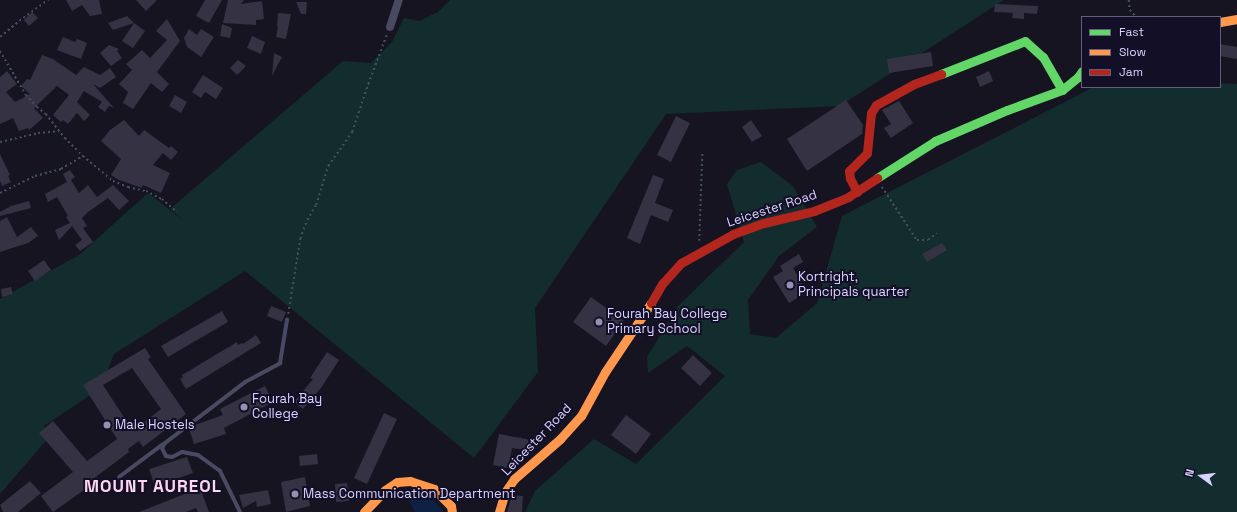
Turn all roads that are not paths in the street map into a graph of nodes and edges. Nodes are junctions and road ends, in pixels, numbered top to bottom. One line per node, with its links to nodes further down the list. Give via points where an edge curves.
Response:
1 (399, 0): 4 (street)
2 (1237, 19): 3 (street)
3 (1221, 22)
4 (390, 27)
5 (1081, 72): 6 (street, Leicester Road)
6 (1062, 90): 7 (street, Leicester Road, via 948,135); 7 (street, via 1043,56 1025,41 914,84 876,105 871,113 867,153 849,171)
7 (857, 192): 14 (street, Leicester Road, via 814,211 764,223 733,234 681,263 662,284 641,320 604,372 581,416 560,439 514,479 505,492)
8 (287, 320): 9 (lane, via 280,363 245,382)
9 (165, 443): 10 (lane); 11 (lane, via 162,448 166,456 182,452 198,455 220,471)
10 (119, 477)
11 (240, 512)
12 (364, 512): 13 (street, via 385,490 397,482 410,481 434,489 451,506)
13 (452, 512)
14 (499, 512)

